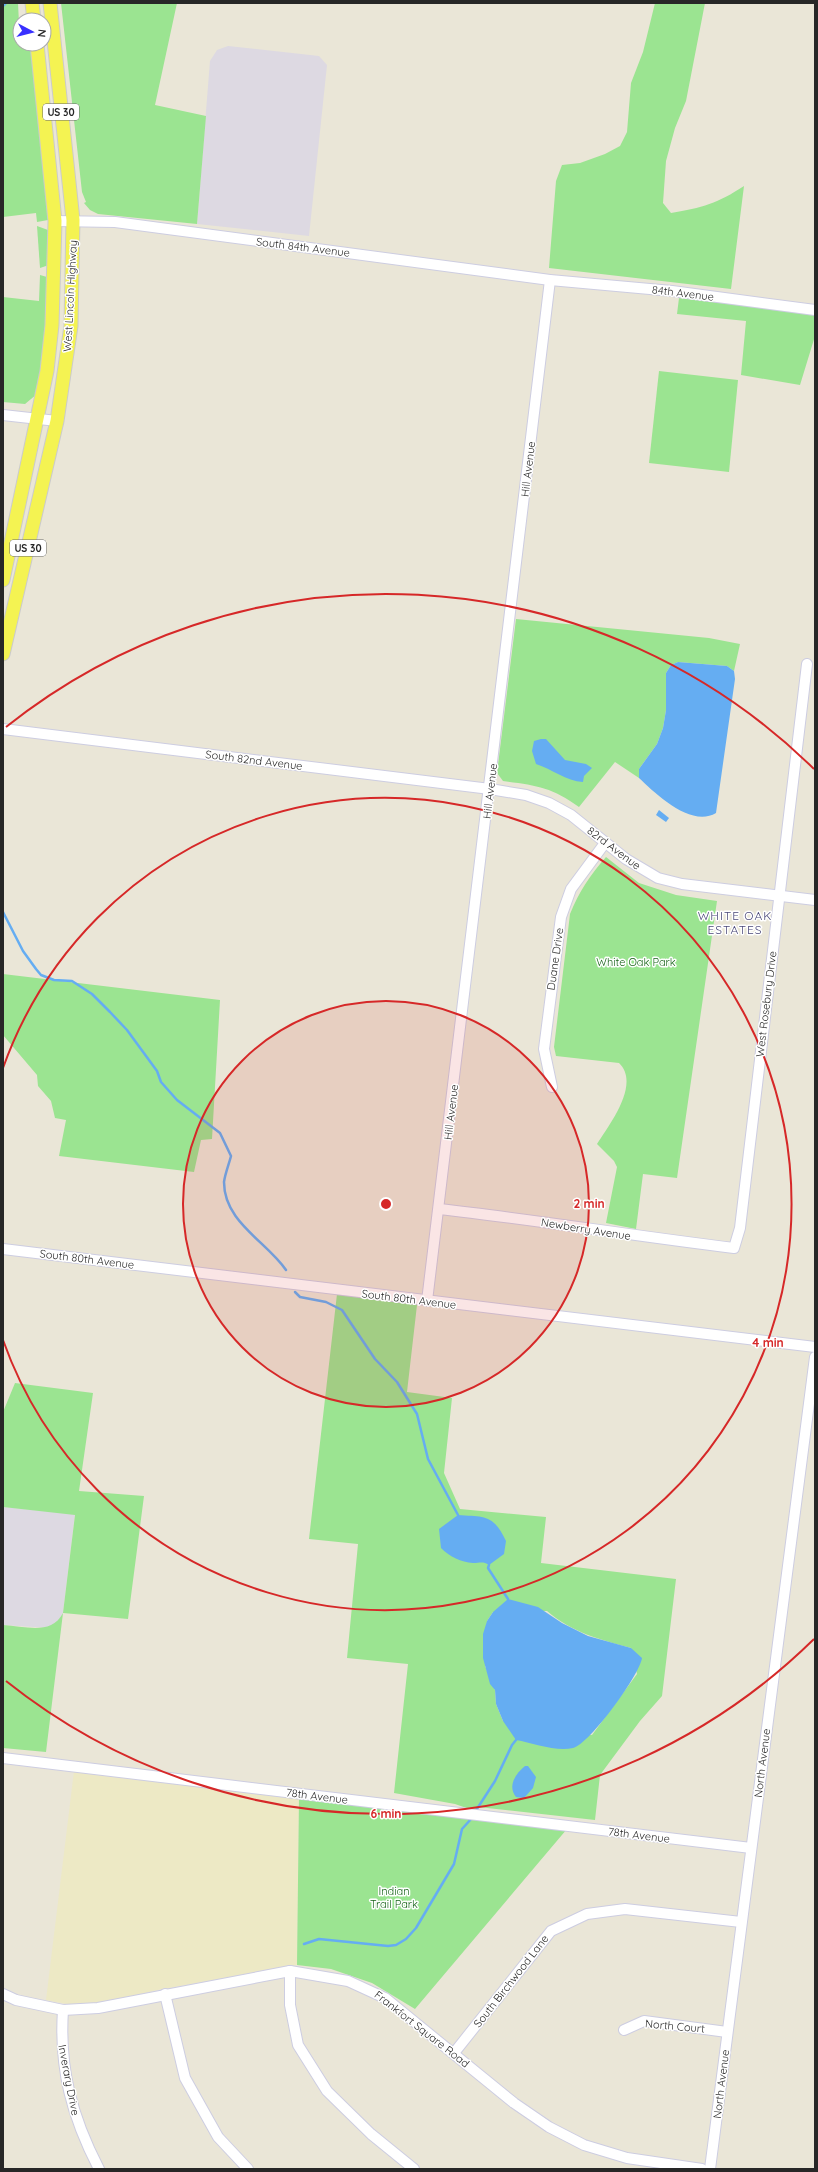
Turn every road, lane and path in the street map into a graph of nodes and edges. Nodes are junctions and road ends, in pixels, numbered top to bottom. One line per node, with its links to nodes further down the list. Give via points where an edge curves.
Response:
1 (50, 3): 3 (main road, West Lincoln Highway / US 30)
2 (38, 52): 4 (main road, West Lincoln Highway / US 30)
3 (73, 220): 4 (street, South 84th Avenue); 5 (street, South 84th Avenue, via 115,222); 9 (main road, West Lincoln Highway / US 30, via 71,326)
4 (55, 221): 8 (main road, West Lincoln Highway / US 30, via 52,325)
5 (550, 280): 6 (street, 84th Avenue, via 672,291); 14 (street, Hill Avenue)
6 (815, 310)
7 (3, 415): 8 (street)
8 (38, 419): 9 (street); 10 (main road, West Lincoln Highway / US 30)
9 (57, 421): 11 (main road, West Lincoln Highway / US 30)
10 (3, 580)
11 (3, 654)
12 (807, 664): 16 (street, West Rosebury Drive)
13 (3, 728): 14 (street, South 82nd Avenue, via 18,732)
14 (490, 789): 15 (street, 82rd Avenue, via 526,795 549,803 571,815); 19 (street, Hill Avenue)
15 (605, 843): 16 (street, 82rd Avenue, via 626,860 658,878 682,884); 18 (street, Duane Drive, via 572,890 561,917 544,1049)
16 (779, 895): 17 (street, 82rd Avenue); 20 (street, West Rosebury Drive, via 740,1228)
17 (815, 900)
18 (552, 1087)
19 (439, 1209): 20 (street, Newberry Avenue); 22 (street, Hill Avenue)
20 (734, 1248)
21 (3, 1249): 22 (street, South 80th Avenue)
22 (427, 1301): 23 (street, South 80th Avenue)
23 (815, 1347)
24 (815, 1357): 26 (street, North Avenue)
25 (3, 1758): 26 (street, 78th Avenue)
26 (751, 1848): 27 (street, North Avenue)
27 (741, 1922): 33 (street, North Avenue); 34 (street, South Birchwood Lane, via 625,1908 587,1914 551,1931)
28 (290, 1971): 30 (street, Frankfort Square Road); 34 (street, Frankfort Square Road, via 328,1976 386,1998); 37 (street, via 290,2005 298,2045 327,2091 371,2134)
29 (3, 1994): 31 (street, Frankfort Square Road, via 16,2000)
30 (165, 1994): 31 (street, Frankfort Square Road, via 98,2008); 36 (street, via 185,2078 218,2137)
31 (63, 2010): 35 (street, Inverary Drive, via 61,2039 69,2093 77,2121)
32 (624, 2030): 33 (street, North Court, via 644,2021)
33 (727, 2032): 39 (street, North Avenue)
34 (454, 2053): 38 (street, Frankfort Square Road, via 548,2128 584,2145 627,2158)
35 (99, 2169)
36 (248, 2169)
37 (414, 2169)
38 (702, 2169)
39 (710, 2169)

